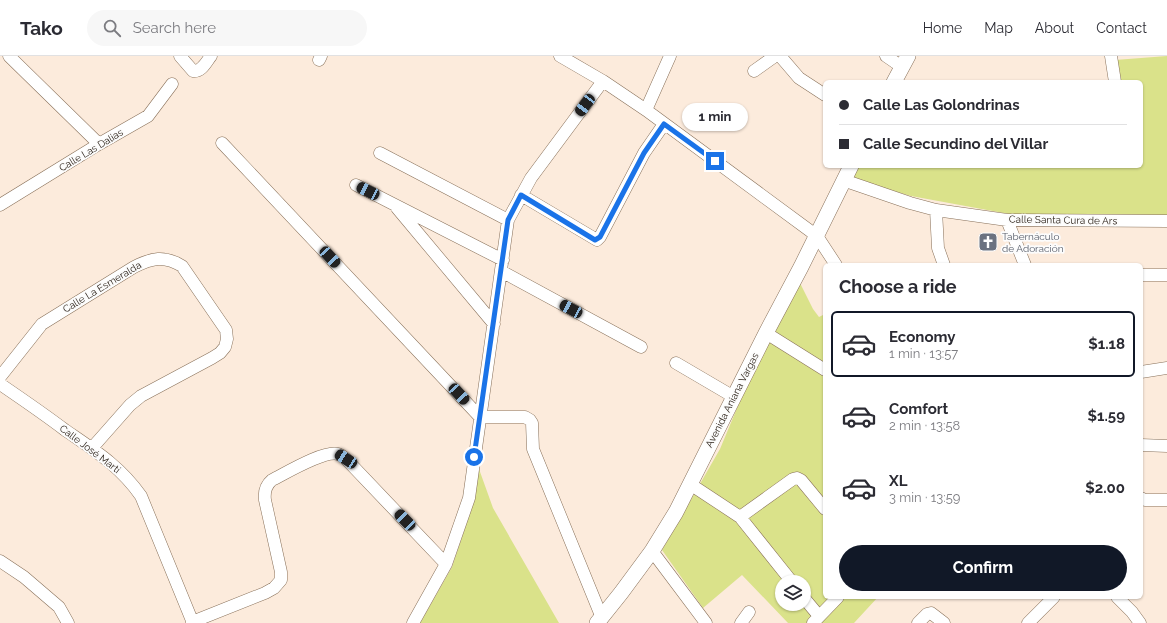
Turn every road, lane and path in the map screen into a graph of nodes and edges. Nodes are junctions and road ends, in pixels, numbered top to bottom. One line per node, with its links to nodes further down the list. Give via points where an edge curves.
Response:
1 (9, 56): 20 (street)
2 (180, 56): 3 (street, via 193,71 201,69)
3 (211, 56)
4 (560, 56): 14 (street)
5 (670, 56): 17 (street)
6 (775, 56): 11 (street)
7 (778, 56): 16 (street, via 804,82)
8 (886, 56): 10 (street)
9 (1111, 56): 13 (street)
10 (905, 62): 12 (main road)
11 (754, 71)
12 (895, 80)
13 (1115, 80)
14 (603, 81): 17 (street); 25 (street)
15 (172, 84): 20 (street, Calle Las Dalias, via 148,116)
16 (823, 94)
17 (646, 110): 18 (street)
18 (664, 124): 25 (street, via 644,153 597,240); 32 (street)
19 (222, 143): 49 (street)
20 (99, 144): 27 (street, Calle Las Dalias)
21 (380, 153): 29 (street)
22 (850, 168): 23 (main road, Avenida Aniana Vargas)
23 (844, 180): 28 (street, Calle Santa Cura de Ars); 32 (main road, Avenida Aniana Vargas)
24 (356, 185): 26 (street)
25 (521, 195): 29 (street)
26 (393, 204): 36 (street); 39 (street)
27 (0, 205)
28 (936, 210): 30 (street, Calle Santa Cura de Ars); 34 (street, via 938,248)
29 (508, 220): 36 (street)
30 (1007, 220): 31 (street, Calle Santa Cura de Ars); 35 (street)
31 (1167, 221)
32 (817, 236): 33 (street); 40 (main road, Avenida Aniana Vargas)
33 (835, 263)
34 (943, 263)
35 (1024, 263)
36 (502, 266): 39 (street); 41 (street)
37 (1143, 275): 38 (street)
38 (1167, 275)
39 (494, 324): 49 (street)
40 (766, 333): 44 (street); 48 (main road, Avenida Aniana Vargas)
41 (641, 347)
42 (676, 363): 48 (street)
43 (1167, 368): 45 (street)
44 (823, 369)
45 (1143, 372)
46 (0, 377): 52 (street, Calle La Esmeralda, via 42,324 134,266 160,258 172,260 182,266 226,330 225,347 212,358 141,396)
47 (0, 384): 52 (street, Calle José Martí)
48 (734, 397): 53 (main road, Avenida Aniana Vargas)
49 (480, 417): 60 (street, via 469,498); 67 (street, via 525,416 532,423 533,449)
50 (1143, 446): 51 (street)
51 (1167, 446)
52 (92, 448): 70 (street, Calle José Martí, via 129,480 140,496)
53 (690, 484): 57 (street); 58 (main road, Avenida Aniana Vargas)
54 (1143, 499): 55 (street)
55 (1167, 500)
56 (823, 507): 57 (street, via 801,480 796,478)
57 (740, 517): 61 (street)
58 (652, 550): 67 (main road, Avenida Aniana Vargas); 72 (street)
59 (0, 561): 69 (street, via 24,576 59,607)
60 (446, 564): 70 (street, via 346,459 339,454 322,456 272,480 266,489 265,500 280,572 280,580 274,588); 71 (street)
61 (786, 575)
62 (836, 599): 68 (street)
63 (1052, 599): 76 (street)
64 (1119, 599): 77 (street)
65 (811, 611): 68 (street)
66 (750, 612): 73 (street)
67 (599, 620)
68 (816, 620)
69 (68, 623)
70 (193, 623)
71 (413, 623)
72 (706, 623)
73 (741, 623)
74 (918, 623): 75 (street, via 931,613)
75 (944, 623)
76 (1028, 623)
77 (1140, 623)

